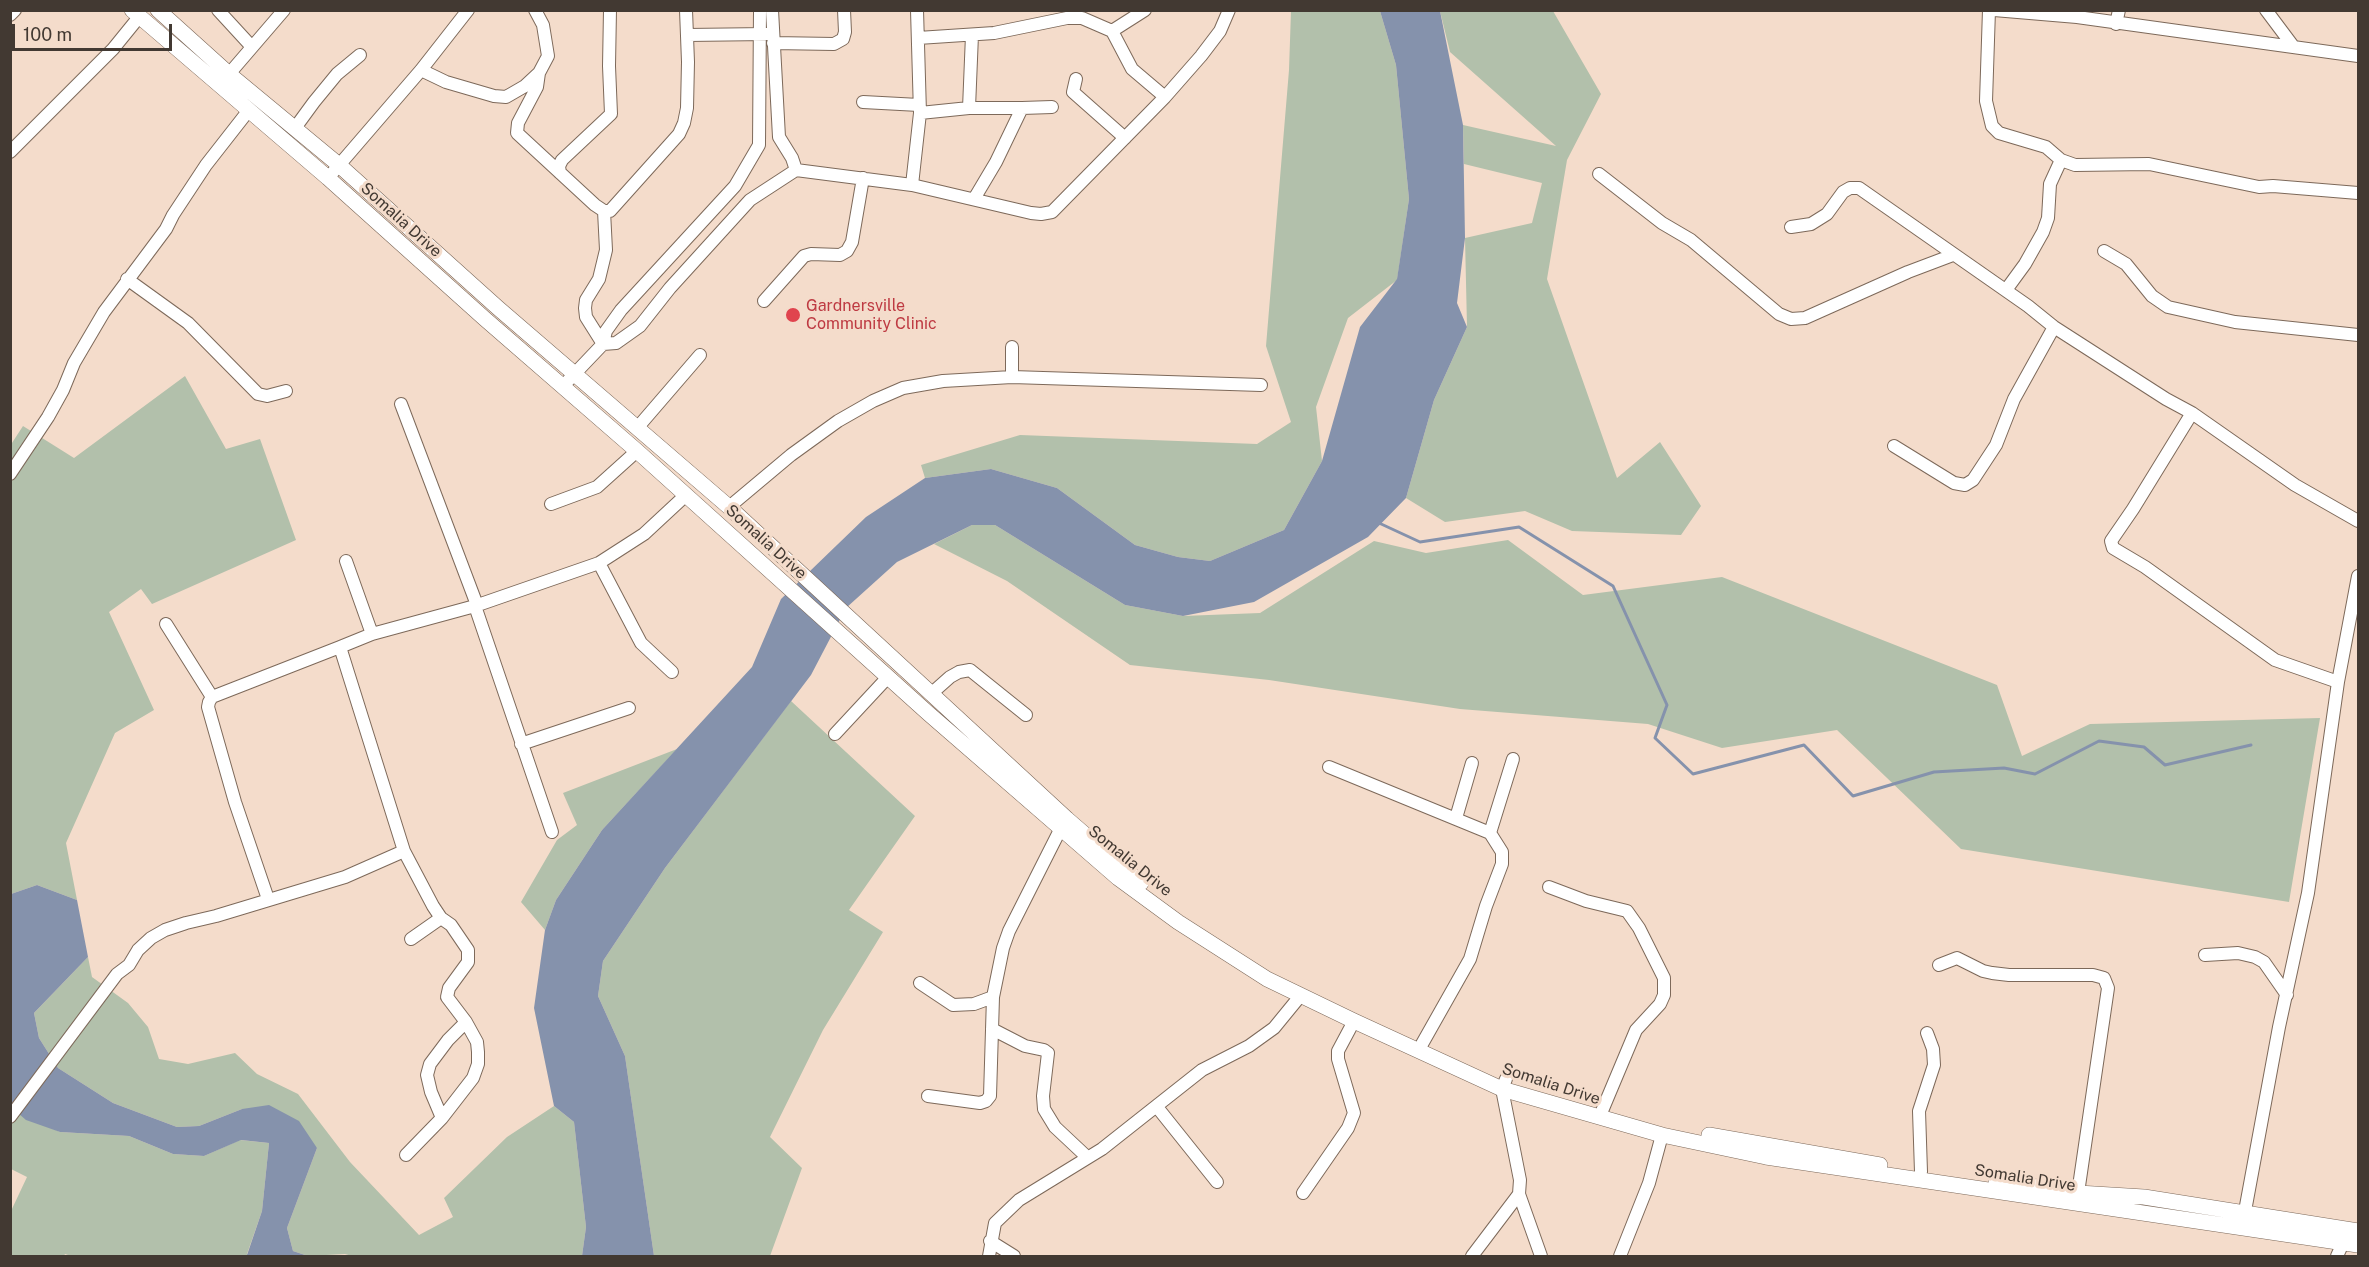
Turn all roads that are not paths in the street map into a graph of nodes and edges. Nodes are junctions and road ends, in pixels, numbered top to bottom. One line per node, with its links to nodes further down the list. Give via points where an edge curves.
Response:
1 (15, 10): 20 (street)
2 (158, 10): 34 (main road, Somalia Drive)
3 (218, 10): 29 (street)
4 (284, 10): 29 (street)
5 (468, 10): 32 (street)
6 (535, 10): 33 (street, via 543,26 548,56)
7 (610, 10): 51 (street, via 611,114 562,160)
8 (686, 10): 24 (street)
9 (760, 10): 26 (street)
10 (772, 10): 26 (street)
11 (844, 10): 26 (street, via 843,39 834,44)
12 (916, 10): 27 (street)
13 (1145, 10): 23 (street)
14 (1229, 10): 36 (street, via 1220,31)
15 (1989, 10): 48 (street, via 1986,101 1992,126 1999,133 2046,147)
16 (1994, 10): 22 (street)
17 (2119, 10): 22 (street)
18 (2266, 10): 28 (street)
19 (136, 14): 42 (main road, Somalia Drive); 47 (street, via 113,49)
20 (10, 15)
21 (1050, 16): 23 (street, via 1082,18); 25 (street, via 1014,30)
22 (2116, 24): 28 (street)
23 (1112, 31): 36 (street, via 1132,69)
24 (687, 35): 26 (street); 60 (street, via 687,108 679,134 610,211)
25 (972, 35): 27 (street); 39 (street)
26 (769, 37): 44 (street); 46 (street)
27 (918, 39): 41 (street)
28 (2293, 46): 31 (street)
29 (252, 47): 34 (street)
30 (360, 56): 43 (street, via 337,74)
31 (2358, 57)
32 (421, 70): 33 (street, via 446,82 506,97); 49 (street)
33 (539, 73): 51 (street, via 517,133)
34 (229, 74): 43 (main road, Somalia Drive)
35 (1076, 79): 45 (street, via 1072,92)
36 (1165, 97): 45 (street)
37 (863, 102): 41 (street)
38 (1053, 107): 40 (street)
39 (969, 108): 40 (street); 41 (street)
40 (1022, 108): 58 (street)
41 (919, 109): 55 (street)
42 (249, 110): 53 (main road, Somalia Drive); 65 (street)
43 (295, 129): 49 (main road, Somalia Drive)
44 (779, 137): 46 (street); 50 (street)
45 (1125, 138): 58 (street, via 1052,212 1031,213)
46 (759, 145): 56 (street)
47 (10, 152)
48 (2061, 160): 57 (street, via 2084,166 2149,164 2259,187); 67 (street, via 2050,184 2043,232)
49 (339, 165): 53 (street); 74 (main road, Somalia Drive)
50 (796, 170): 54 (street); 59 (street)
51 (560, 173): 60 (street)
52 (1599, 174): 63 (street, via 1662,223 1691,240 1779,314 1791,319 1814,315)
53 (328, 178): 76 (main road, Somalia Drive)
54 (863, 178): 55 (street); 68 (street, via 847,251 840,255 804,256)
55 (912, 185): 58 (street)
56 (735, 186): 59 (street); 64 (street)
57 (2358, 193)
58 (974, 199)
59 (750, 200): 66 (street)
60 (604, 212): 71 (street, via 606,250 599,279 585,308 586,317)
61 (1791, 226): 63 (street, via 1811,224 1827,214 1843,192 1855,188)
62 (2104, 251): 70 (street, via 2126,264 2152,296 2168,307 2235,322)
63 (1953, 255): 67 (street)
64 (654, 273): 66 (street); 71 (street, via 613,320)
65 (127, 279): 78 (street, via 188,323 258,394); 84 (street, via 74,363 48,417)
66 (670, 288): 71 (street, via 640,326 616,343)
67 (2006, 290): 69 (street)
68 (764, 301)
69 (2054, 327): 80 (street); 82 (street, via 2014,399 1996,446 1972,480 1965,485 1954,483)
70 (2358, 335)
71 (603, 344): 74 (street)
72 (1012, 347): 75 (street)
73 (700, 356): 81 (street)
74 (575, 373): 76 (street); 81 (main road, Somalia Drive)
75 (1012, 377): 77 (street); 87 (street, via 903,388 873,401 791,455)
76 (563, 386): 83 (main road, Somalia Drive)
77 (1261, 386)
78 (286, 391)
79 (401, 404): 92 (street)
80 (2192, 413): 88 (street, via 2295,485); 98 (street, via 2111,541 2113,548 2275,660)
81 (638, 427): 87 (main road, Somalia Drive)
82 (1894, 446)
83 (638, 451): 85 (main road, Somalia Drive); 86 (street, via 597,487)
84 (10, 474)
85 (686, 495): 90 (street, via 644,534); 97 (main road, Somalia Drive)
86 (551, 504)
87 (729, 507): 99 (main road, Somalia Drive)
88 (2358, 521)
89 (346, 561): 94 (street)
90 (599, 563): 92 (street); 96 (street, via 641,643)
91 (2358, 576): 98 (street)
92 (476, 606): 94 (street); 104 (street)
93 (166, 624): 100 (street)
94 (372, 634): 95 (street)
95 (340, 647): 100 (street); 112 (street)
96 (672, 672)
97 (888, 677): 103 (street); 109 (main road, Somalia Drive)
98 (2338, 682): 121 (street, via 2306,902)
99 (932, 693): 102 (street, via 958,672 970,670); 127 (main road, Somalia Drive, via 1130,875 1188,918 1297,985)
100 (212, 697): 114 (street, via 208,707)
101 (629, 708): 104 (street)
102 (1026, 715)
103 (835, 734)
104 (521, 744): 110 (street)
105 (1513, 759): 111 (street)
106 (1472, 763): 108 (street)
107 (1329, 767): 108 (street)
108 (1456, 818): 111 (street)
109 (1061, 828): 120 (main road, Somalia Drive, via 1118,878 1178,922 1267,979); 122 (street, via 1008,932)
110 (552, 832)
111 (1490, 833): 127 (street, via 1502,852 1502,864 1470,959)
112 (404, 851): 114 (street, via 345,877); 115 (street)
113 (1549, 887): 131 (street, via 1627,911 1664,978 1660,1004 1636,1030)
114 (268, 899): 132 (street, via 165,930 144,944)
115 (441, 918): 116 (street); 124 (street, via 451,925 468,950 468,962 447,991 451,1005)
116 (411, 939)
117 (2205, 955): 121 (street, via 2238,953 2255,957 2264,962)
118 (1939, 965): 140 (street, via 1957,958 1983,971 2001,974 2104,978 2108,988)
119 (920, 983): 122 (street, via 953,1005 974,1004)
120 (1301, 995): 123 (main road, Somalia Drive); 130 (street, via 1274,1028 1250,1046 1202,1070)
121 (2287, 995): 142 (street)
122 (993, 997): 125 (street)
123 (1354, 1021): 128 (main road, Somalia Drive); 139 (street, via 1338,1051 1354,1113 1348,1128)
124 (466, 1022): 133 (street, via 477,1042 478,1064 474,1078); 133 (street, via 430,1064 431,1092)
125 (992, 1029): 129 (street, via 991,1088 986,1101); 136 (street, via 1024,1046 1048,1053 1044,1110 1049,1121)
126 (1927, 1033): 137 (street, via 1934,1065 1919,1111)
127 (1422, 1044): 128 (main road, Somalia Drive)
128 (1504, 1084): 131 (main road, Somalia Drive); 134 (main road, Somalia Drive); 141 (street)
129 (928, 1096)
130 (1157, 1107): 136 (street); 138 (street)
131 (1602, 1111): 137 (main road, Somalia Drive, via 1660,1127)
132 (10, 1117)
133 (442, 1118): 135 (street)
134 (1662, 1135): 142 (main road, Somalia Drive, via 1766,1157 2104,1209); 151 (street, via 1649,1183)
135 (406, 1155)
136 (1087, 1157): 144 (street, via 1019,1200 995,1222)
137 (1921, 1172): 140 (main road, Somalia Drive)
138 (1217, 1182)
139 (1303, 1193)
140 (2078, 1193): 142 (main road, Somalia Drive, via 2144,1197)
141 (1519, 1194): 149 (street); 150 (street)
142 (2243, 1220): 143 (main road, Somalia Drive); 146 (main road, Somalia Drive)
143 (2358, 1231)
144 (990, 1241): 147 (street); 148 (street)
145 (2358, 1245): 146 (main road, Somalia Drive)
146 (2340, 1250)
147 (989, 1257)
148 (1014, 1257)
149 (1472, 1257)
150 (1541, 1257)
151 (1620, 1257)

